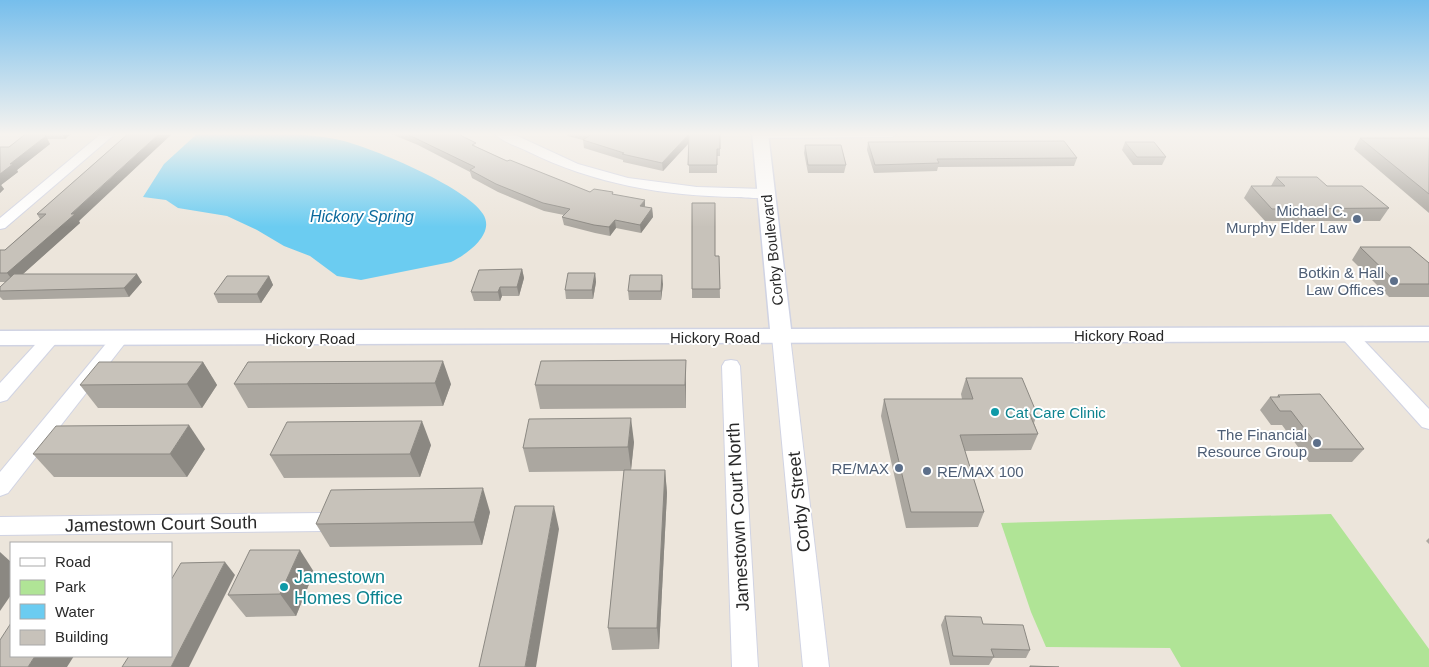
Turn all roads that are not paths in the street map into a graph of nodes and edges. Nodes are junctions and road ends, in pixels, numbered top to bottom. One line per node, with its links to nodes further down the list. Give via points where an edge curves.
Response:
1 (73, 164): 5 (street)
2 (571, 164): 4 (street, via 615,179 682,190)
3 (763, 164): 4 (street, Corby Boulevard)
4 (766, 193): 8 (street, Corby Boulevard)
5 (0, 225)
6 (1348, 334): 7 (street, Hickory Road); 8 (street, Hickory Road); 14 (street)
7 (1429, 334)
8 (781, 336): 11 (street, Hickory Road); 19 (street, Corby Street)
9 (0, 338): 10 (street, Hickory Road)
10 (51, 338): 11 (street, Hickory Road); 13 (street)
11 (120, 338): 15 (street)
12 (731, 366): 18 (street, Jamestown Court North)
13 (0, 395)
14 (1429, 422)
15 (0, 487)
16 (323, 522): 17 (street, Jamestown Court South)
17 (0, 526)
18 (745, 667)
19 (816, 667)

